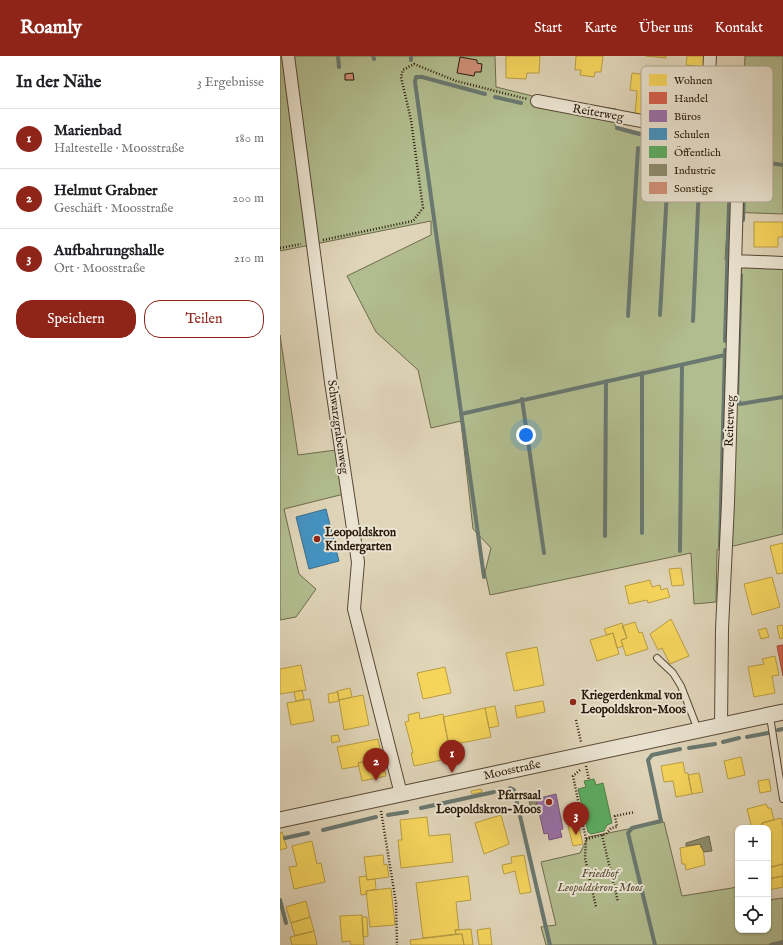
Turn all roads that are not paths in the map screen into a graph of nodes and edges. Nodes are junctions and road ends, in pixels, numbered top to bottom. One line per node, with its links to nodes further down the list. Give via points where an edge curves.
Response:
1 (288, 56): 14 (street, Schwarzgrabenweg, via 358,562 354,609)
2 (710, 56): 3 (street)
3 (709, 66)
4 (538, 102): 5 (street, Reiterweg)
5 (641, 121)
6 (737, 202): 7 (street, Reiterweg)
7 (735, 261): 8 (street); 12 (street, Reiterweg)
8 (783, 263)
9 (657, 658): 13 (lane, via 673,673 681,686)
10 (783, 712): 11 (street, Moosstraße)
11 (768, 716): 12 (street, Moosstraße); 15 (lane)
12 (721, 726): 13 (street, Moosstraße)
13 (698, 731): 14 (street, Moosstraße)
14 (401, 794): 16 (street, Moosstraße)
15 (783, 799)
16 (280, 820)

